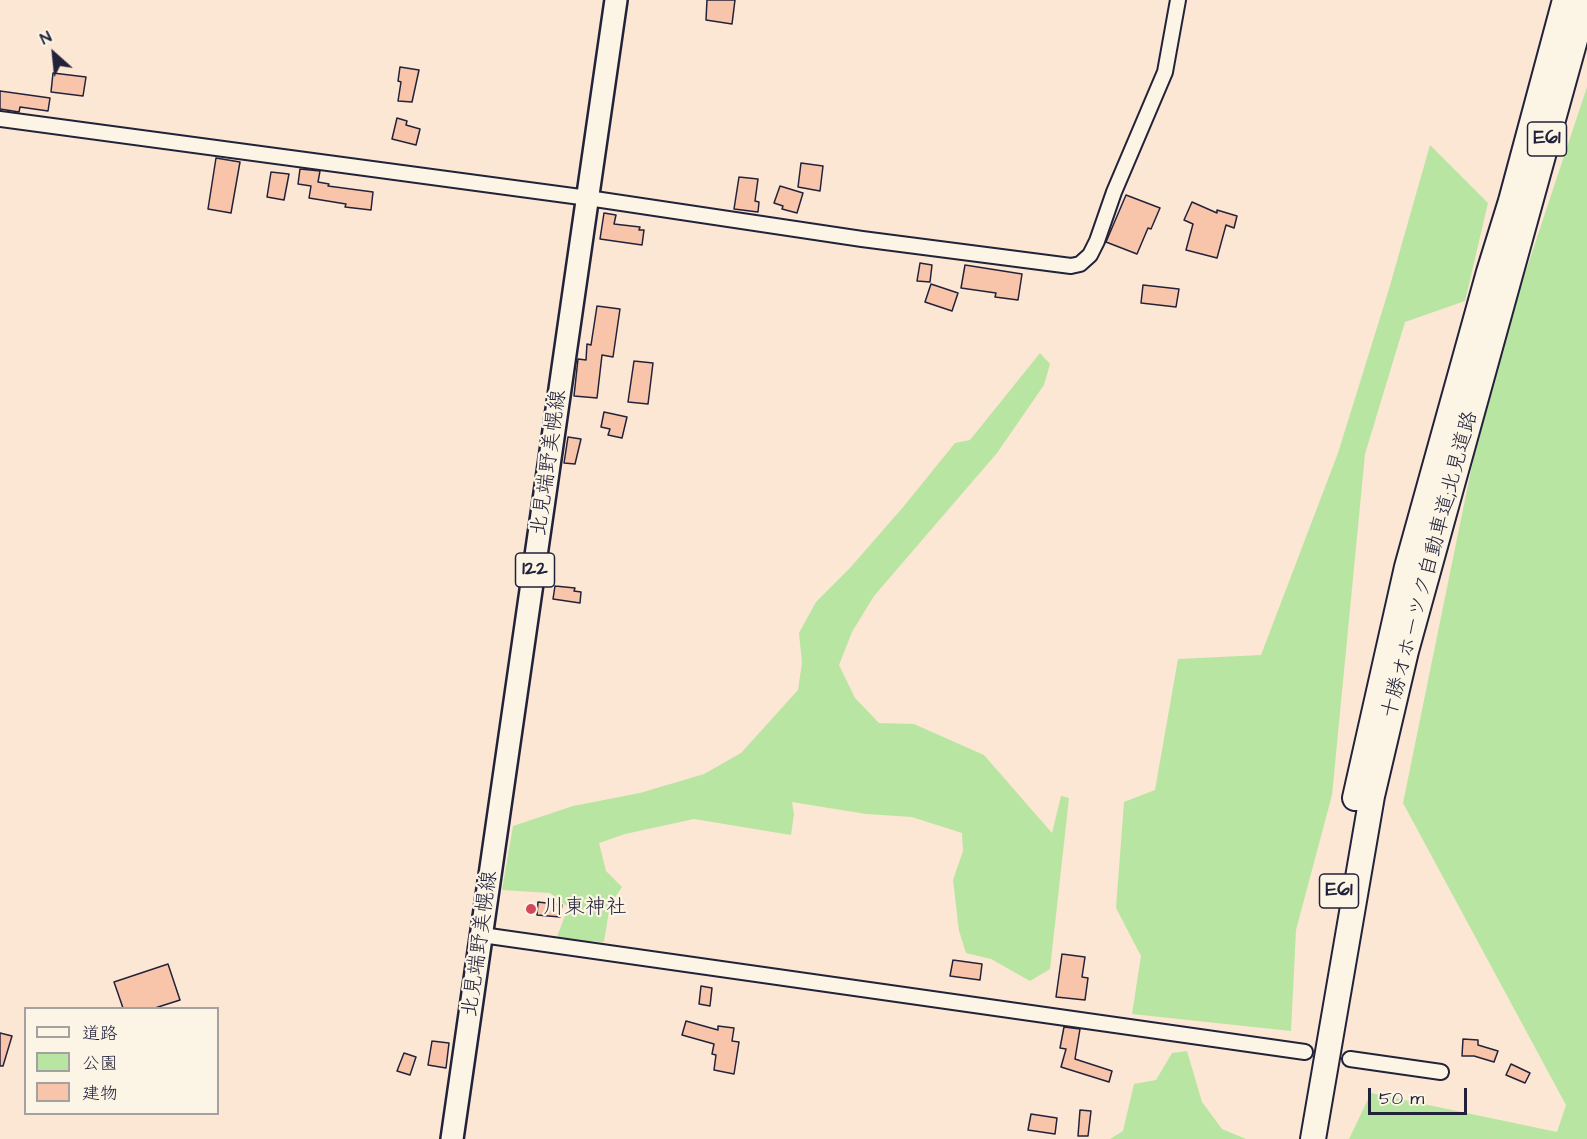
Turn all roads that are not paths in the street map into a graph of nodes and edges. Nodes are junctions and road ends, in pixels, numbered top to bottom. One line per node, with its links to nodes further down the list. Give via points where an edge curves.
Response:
1 (616, 0): 9 (main road, 北見端野美幌線 / 122)
2 (1178, 0): 9 (street, via 1165,72 1097,241 1080,264 1071,266 862,239)
3 (1551, 0): 10 (highway)
4 (1565, 0): 10 (highway, 十勝オホーツク自動車道;北見道路 / E61)
5 (1586, 0): 7 (highway, 十勝オホーツク自動車道;北見道路 / E61)
6 (1587, 11): 7 (highway)
7 (1576, 37): 11 (highway, 十勝オホーツク自動車道;北見道路 / E61)
8 (0, 118): 9 (street)
9 (588, 198): 12 (main road, 北見端野美幌線 / 122)
10 (1511, 201): 11 (highway, 十勝オホーツク自動車道;北見道路 / E61)
11 (1498, 275): 17 (highway, 十勝オホーツク自動車道;北見道路 / E61, via 1397,648)
12 (482, 935): 13 (street); 16 (main road, 北見端野美幌線 / 122)
13 (1305, 1052)
14 (1350, 1059): 15 (street)
15 (1441, 1072)
16 (452, 1139)
17 (1313, 1139)

